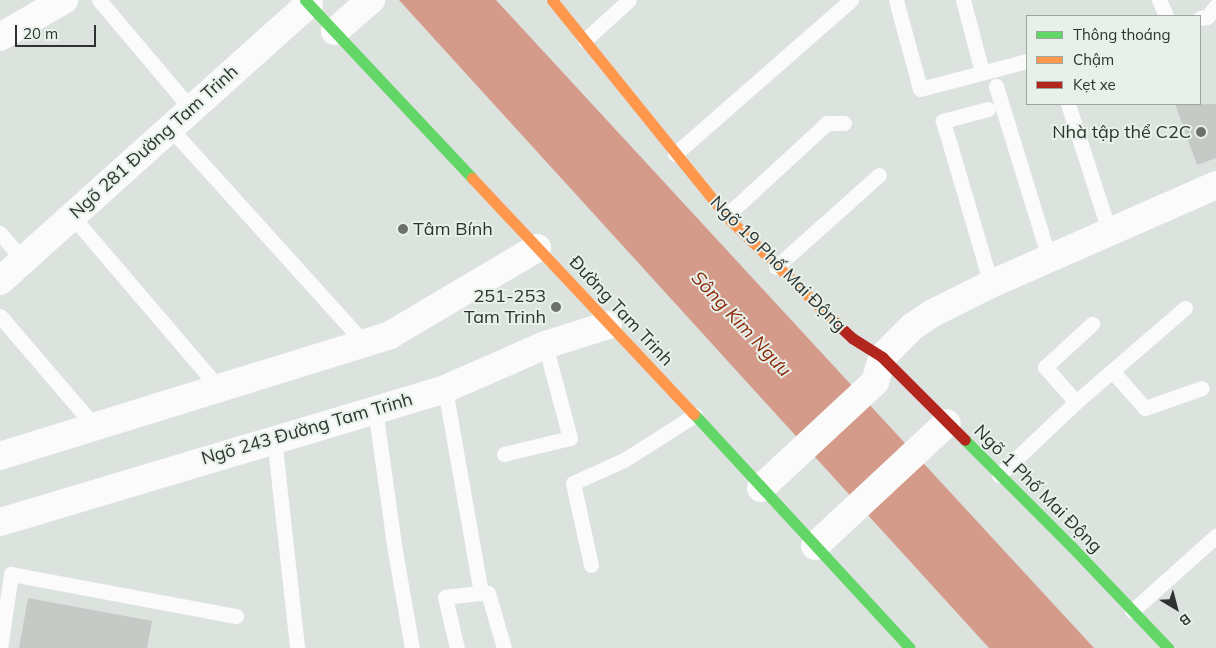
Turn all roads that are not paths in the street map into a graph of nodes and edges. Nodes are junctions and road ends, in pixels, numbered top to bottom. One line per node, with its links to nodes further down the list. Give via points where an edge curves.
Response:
1 (64, 0): 15 (street)
2 (99, 0): 22 (lane)
3 (552, 0): 16 (street, Ngõ 19 Phố Mai Động)
4 (629, 0): 16 (lane)
5 (851, 0): 25 (lane)
6 (896, 0): 18 (lane, via 920,89)
7 (963, 0): 18 (lane)
8 (1159, 0): 12 (lane)
9 (307, 2): 14 (street, Đường Tam Trinh); 22 (street, Ngõ 281 Đường Tam Trinh)
10 (368, 3): 14 (street)
11 (1216, 6): 13 (lane, via 1207,18)
12 (1166, 15)
13 (1201, 18)
14 (335, 31): 32 (street, Đường Tam Trinh)
15 (0, 37)
16 (585, 40): 25 (street, Ngõ 19 Phố Mai Động)
17 (1026, 61): 18 (lane)
18 (982, 72)
19 (996, 86): 33 (lane)
20 (1068, 105): 30 (lane)
21 (988, 109): 37 (lane, via 943,121)
22 (191, 110): 24 (street, Ngõ 281 Đường Tam Trinh)
23 (844, 123): 29 (lane, via 827,123)
24 (170, 128): 28 (street, Ngõ 281 Đường Tam Trinh); 42 (lane)
25 (675, 154): 29 (street, Ngõ 19 Phố Mai Động)
26 (879, 175): 35 (lane)
27 (1216, 185): 30 (street)
28 (72, 216): 34 (street, Ngõ 281 Đường Tam Trinh); 47 (lane)
29 (726, 216): 35 (street, Ngõ 19 Phố Mai Động)
30 (1109, 231): 33 (street)
31 (0, 233): 34 (lane)
32 (537, 248): 41 (street, Đường Tam Trinh); 42 (street, via 390,335)
33 (1049, 258): 37 (street)
34 (23, 260): 36 (street, Ngõ 281 Đường Tam Trinh)
35 (776, 267): 44 (street, Ngõ 19 Phố Mai Động, via 852,338)
36 (0, 281)
37 (991, 284): 44 (street, via 931,314 912,327)
38 (1185, 308): 45 (lane)
39 (0, 316): 53 (lane)
40 (1092, 324): 49 (lane, via 1045,367)
41 (608, 325): 43 (street, Ngõ 243 Đường Tam Trinh); 51 (street, Đường Tam Trinh)
42 (364, 343): 47 (street)
43 (545, 345): 48 (street, Ngõ 243 Đường Tam Trinh); 55 (lane, via 570,438)
44 (882, 357): 52 (street, Ngõ 1 Phố Mai Động); 58 (street, via 875,382)
45 (1113, 372): 46 (lane, via 1145,408); 49 (lane)
46 (1202, 388)
47 (220, 389): 53 (street)
48 (445, 389): 50 (street, Ngõ 243 Đường Tam Trinh); 63 (lane)
49 (1076, 402): 57 (lane)
50 (375, 409): 54 (street, Ngõ 243 Đường Tam Trinh); 68 (lane)
51 (695, 415): 58 (street, Đường Tam Trinh); 62 (lane, via 624,460 573,484)
52 (947, 423): 57 (street, Ngõ 1 Phố Mai Động); 61 (street)
53 (95, 427): 56 (street)
54 (274, 438): 59 (street, Ngõ 243 Đường Tam Trinh); 67 (lane)
55 (504, 454)
56 (0, 456)
57 (1000, 475): 64 (street, Ngõ 1 Phố Mai Động)
58 (761, 488): 61 (street, Đường Tam Trinh)
59 (0, 522)
60 (1216, 536): 64 (lane)
61 (815, 546): 71 (street, Đường Tam Trinh)
62 (591, 565)
63 (481, 594): 69 (lane, via 445,597); 70 (lane, via 488,593)
64 (1132, 611): 72 (street, Ngõ 1 Phố Mai Động)
65 (236, 616): 66 (lane, via 11,574)
66 (0, 648)
67 (297, 648)
68 (412, 648)
69 (457, 648)
70 (504, 648)
71 (910, 648)
72 (1168, 648)

